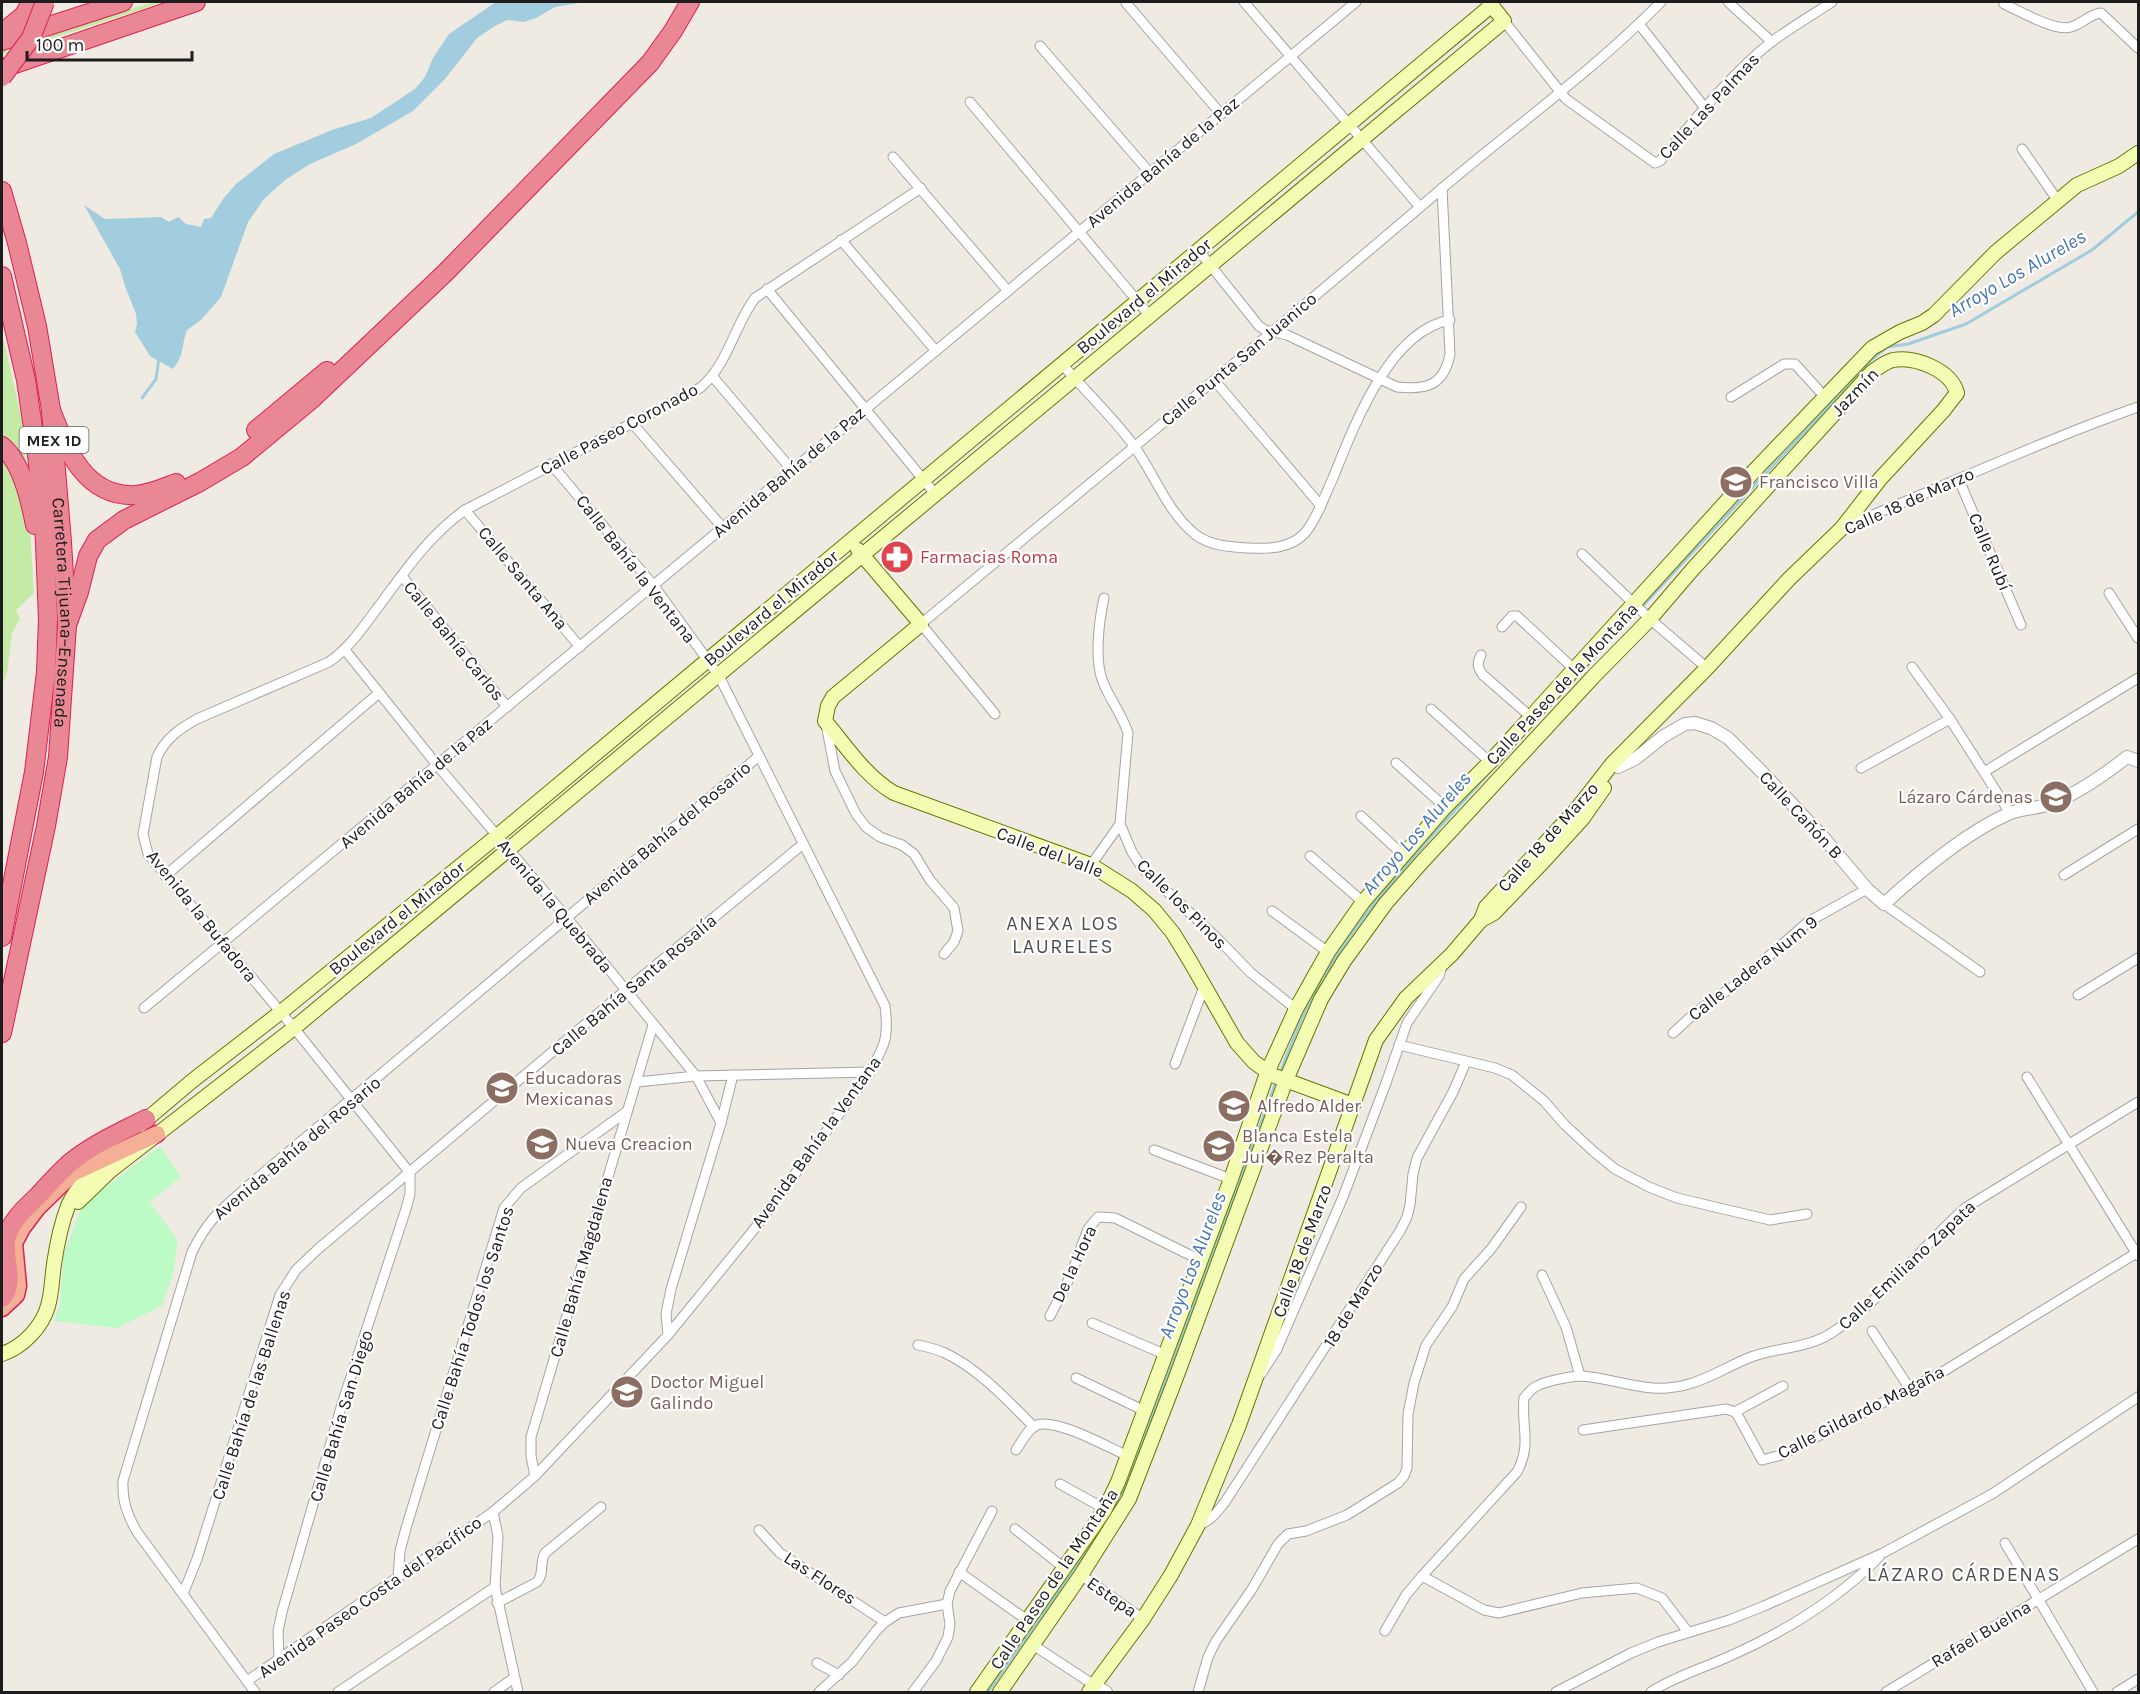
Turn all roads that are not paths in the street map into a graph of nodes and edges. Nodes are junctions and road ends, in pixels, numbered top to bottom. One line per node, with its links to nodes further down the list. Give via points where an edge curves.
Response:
1 (31, 2): 17 (highway, via 24,15)
2 (45, 2): 24 (highway, bridge, via 31,38)
3 (123, 2): 18 (highway)
4 (196, 2): 23 (highway)
5 (679, 2): 63 (highway, via 642,58 440,264 342,358 223,457 184,481 153,491 138,495 110,493 91,482 70,455)
6 (690, 2): 85 (highway, via 650,63 445,273 312,399 242,457 124,520 98,540 88,556)
7 (1244, 2): 22 (street)
8 (1356, 2): 22 (street, Avenida Bahía de la Paz)
9 (1661, 2): 16 (street, Calle Punta San Juanico)
10 (1728, 2): 19 (street)
11 (1832, 2): 19 (street, Calle Las Palmas)
12 (1126, 3): 28 (street)
13 (1490, 3): 15 (main road); 29 (main road, Boulevard el Mirador)
14 (2004, 4): 21 (street, via 2061,28 2071,28 2101,13)
15 (1504, 21): 25 (street); 30 (main road, Boulevard el Mirador)
16 (1639, 24): 25 (street, Calle Punta San Juanico); 27 (street)
17 (2, 33)
18 (2, 40)
19 (1772, 42): 27 (street, Calle Las Palmas)
20 (1040, 46): 34 (street)
21 (2139, 48)
22 (1291, 56): 28 (street, Avenida Bahía de la Paz); 29 (street)
23 (2, 69)
24 (2, 77)
25 (1559, 93): 27 (street, Calle Las Palmas, via 1655,163); 35 (street, Calle Punta San Juanico)
26 (970, 102): 40 (street)
27 (1705, 108)
28 (1221, 114): 34 (street, Avenida Bahía de la Paz)
29 (1349, 124): 30 (street); 42 (main road, Boulevard el Mirador)
30 (1362, 140): 39 (street); 43 (main road, Boulevard el Mirador)
31 (2022, 148): 38 (street)
32 (2139, 153): 38 (main road, Calle Paseo de la Montaña, via 2077,185)
33 (893, 157): 36 (street)
34 (1150, 173): 40 (street, Avenida Bahía de la Paz)
35 (1443, 188): 39 (street, Calle Punta San Juanico); 50 (street)
36 (921, 189): 41 (street, Calle Paseo Coronado); 46 (street)
37 (2, 191): 63 (highway, Carretera Tijuana–Ensenada / MEX 1D, via 37,326)
38 (2058, 201): 59 (main road, Calle Paseo de la Montaña, via 1995,254 1934,315 1872,348)
39 (1420, 207): 51 (street, Calle Punta San Juanico)
40 (1079, 232): 46 (street, Avenida Bahía de la Paz); 47 (street)
41 (841, 240): 45 (street, Calle Paseo Coronado); 52 (street)
42 (1199, 250): 43 (street); 47 (main road, Boulevard el Mirador)
43 (1211, 266): 48 (main road, Boulevard el Mirador); 51 (street, via 1259,326)
44 (2, 276): 56 (highway)
45 (767, 289): 54 (street, Calle Paseo Coronado, via 744,313); 62 (street)
46 (1008, 291): 52 (street, Avenida Bahía de la Paz)
47 (1137, 301): 48 (street); 53 (main road, Boulevard el Mirador)
48 (1150, 316): 55 (main road, Boulevard el Mirador)
49 (2, 317): 56 (highway, MEX 1D)
50 (1450, 320): 57 (street, via 1423,330 1392,358); 57 (street, via 1450,354 1442,376 1427,387 1412,389)
51 (1272, 332): 57 (street, via 1287,335); 58 (street, Calle Punta San Juanico)
52 (936, 351): 62 (street, Avenida Bahía de la Paz)
53 (1062, 364): 55 (street); 69 (main road, Boulevard el Mirador)
54 (713, 377): 64 (street, Calle Paseo Coronado); 68 (street)
55 (1075, 379): 66 (street); 71 (main road, Boulevard el Mirador)
56 (26, 380): 82 (highway, Carretera Tijuana–Ensenada / MEX 1D)
57 (1379, 380): 72 (street, via 1351,433)
58 (1215, 381): 66 (street, Calle Punta San Juanico); 72 (street)
59 (1824, 396): 60 (street, via 1795,364 1784,364); 84 (main road, Calle Paseo de la Montaña)
60 (1731, 397)
61 (2139, 407): 70 (street, Calle 18 de Marzo, via 2016,453)
62 (865, 409): 68 (street, Avenida Bahía de la Paz); 69 (street)
63 (51, 410): 85 (highway, Carretera Tijuana–Ensenada / MEX 1D)
64 (633, 424): 67 (street, Calle Paseo Coronado); 74 (street)
65 (2, 446): 82 (highway, via 11,453 24,484)
66 (1134, 446): 72 (street, via 1176,514 1197,536 1211,543 1270,549 1285,546 1304,534); 86 (street, Calle Punta San Juanico)
67 (552, 464): 73 (street, Calle Paseo Coronado); 80 (street, Calle Bahía la Ventana)
68 (792, 470): 74 (street, Avenida Bahía de la Paz)
69 (924, 480): 71 (street); 76 (main road, Boulevard el Mirador)
70 (1959, 480): 75 (street, Calle 18 de Marzo); 87 (street, Calle Rubí)
71 (936, 495): 78 (main road, Boulevard el Mirador)
72 (1321, 506)
73 (465, 510): 79 (street, Calle Paseo Coronado, via 438,531); 90 (street, Calle Santa Ana)
74 (723, 528): 80 (street, Avenida Bahía de la Paz)
75 (1842, 528): 84 (main road, Jazmín, via 1880,479 1954,399 1955,385 1944,373 1904,359 1884,363 1872,372 1692,570); 95 (main road, Calle 18 de Marzo)
76 (851, 541): 78 (main road); 93 (main road, Boulevard el Mirador)
77 (1582, 554): 84 (street)
78 (863, 556): 86 (main road); 97 (main road, Boulevard el Mirador)
79 (402, 576): 91 (street, Calle Paseo Coronado); 100 (street, Calle Bahía Carlos)
80 (654, 586): 90 (street, Avenida Bahía de la Paz); 93 (street, Calle Bahía la Ventana)
81 (2109, 593): 89 (street)
82 (48, 595): 132 (highway, Carretera Tijuana–Ensenada / MEX 1D, via 40,728)
83 (1104, 598): 117 (street, Calle los Pinos, via 1099,622 1102,681 1128,733)
84 (1641, 611): 95 (street); 96 (main road, Calle Paseo de la Montaña); 155 (main road, Calle Paseo de la Montaña, via 1562,710 1386,903 1344,961)
85 (67, 624): 147 (highway, Carretera Tijuana–Ensenada / MEX 1D, via 58,757)
86 (921, 624): 102 (street); 105 (main road, Calle Punta San Juanico, via 833,697)
87 (2020, 626)
88 (1502, 627): 96 (street, via 1516,616)
89 (2139, 638)
90 (580, 646): 100 (street, Avenida Bahía de la Paz)
91 (345, 650): 99 (street, Avenida la Quebrada); 126 (street, Avenida la Bufadora, via 329,662 196,719 163,745 157,757 143,834 146,851)
92 (1481, 655): 103 (street, via 1479,669)
93 (707, 660): 97 (street, Calle Bahía la Ventana); 119 (main road, Boulevard el Mirador)
94 (1912, 667): 104 (street)
95 (1707, 668): 110 (main road, Calle 18 de Marzo)
96 (1575, 669): 103 (main road, Calle Paseo de la Montaña)
97 (718, 675): 106 (street, Avenida Bahía la Ventana); 121 (main road, Boulevard el Mirador)
98 (2139, 678): 113 (street)
99 (380, 693): 111 (street, Avenida la Quebrada); 126 (street)
100 (507, 707): 111 (street, Avenida Bahía de la Paz)
101 (1431, 709): 108 (street)
102 (995, 714)
103 (1531, 717): 108 (main road, Calle Paseo de la Montaña)
104 (1950, 719): 112 (street); 113 (street)
105 (825, 721): 124 (main road, Calle del Valle, via 880,785 894,793); 135 (street, via 835,771 856,814 880,837 914,854 954,908 958,931)
106 (759, 756): 120 (street, Avenida Bahía la Ventana); 131 (street, Avenida Bahía del Rosario)
107 (2135, 756): 115 (street, via 2051,804)
108 (1490, 762): 114 (main road, Calle Paseo de la Montaña)
109 (1396, 763): 114 (street)
110 (1617, 763): 127 (street, Calle Cañón B, via 1635,759 1685,724 1711,728 1728,738 1762,772); 137 (main road, Calle 18 de Marzo, via 1576,825)
111 (436, 765): 119 (street, Avenida la Quebrada); 133 (street, Avenida Bahía de la Paz)
112 (1861, 768)
113 (1984, 772): 115 (street)
114 (1445, 807): 122 (main road, Calle Paseo de la Montaña)
115 (2010, 813): 129 (street, via 1964,841)
116 (1361, 816): 122 (street)
117 (1120, 824): 124 (street); 143 (street, Calle los Pinos, via 1143,869 1251,973)
118 (2139, 829): 125 (street)
119 (497, 836): 121 (street, Avenida la Quebrada); 144 (main road, Boulevard el Mirador)
120 (803, 844): 140 (street, Calle Bahía Santa Rosalía); 152 (street, Avenida Bahía la Ventana, via 885,1006 888,1030)
121 (508, 850): 131 (street, Avenida la Quebrada); 146 (main road, Boulevard el Mirador)
122 (1402, 854): 128 (main road, Calle Paseo de la Montaña)
123 (1310, 856): 128 (street)
124 (1091, 865): 139 (main road, Calle del Valle, via 1154,910)
125 (2064, 875)
126 (165, 876): 133 (street, Avenida la Bufadora)
127 (1867, 889): 129 (street, Calle Cañón B); 148 (street, Calle Ladera Num 9, via 1808,922)
128 (1363, 902): 134 (main road, Calle Paseo de la Montaña)
129 (1884, 904): 138 (street, Calle Cañón B)
130 (1272, 911): 134 (street)
131 (567, 918): 140 (street, Avenida la Quebrada); 158 (street, Avenida Bahía del Rosario)
132 (2, 938)
133 (222, 943): 142 (street, Avenida Bahía de la Paz); 144 (street, Avenida la Bufadora)
134 (1328, 952): 143 (main road, Calle Paseo de la Montaña)
135 (944, 954)
136 (2139, 958): 141 (street)
137 (1442, 963): 149 (street, Calle 18 de Marzo, via 1439,976 1407,1023); 160 (main road, Calle 18 de Marzo, via 1406,998 1376,1040)
138 (1980, 972)
139 (1205, 984): 151 (street); 155 (main road, Calle del Valle, via 1246,1054)
140 (626, 990): 145 (street, Avenida la Quebrada); 166 (street, Calle Bahía Santa Rosalía)
141 (2078, 995)
142 (144, 1008)
143 (1296, 1009): 155 (main road, Calle Paseo de la Montaña)
144 (281, 1012): 146 (street, Avenida la Bufadora); 163 (main road, Boulevard el Mirador, via 192,1081)
145 (653, 1025): 154 (street, Avenida la Quebrada); 157 (street, Calle Bahía Magdalena)
146 (294, 1028): 158 (street, Avenida la Bufadora); 163 (main road, Boulevard el Mirador)
147 (2, 1033)
148 (1673, 1033)
149 (1399, 1046): 150 (street); 187 (street, Calle 18 de Marzo, via 1343,1197 1277,1350)
150 (1466, 1062): 170 (street, via 1512,1075 1593,1151 1649,1187 1732,1213 1770,1220); 202 (street, 18 de Marzo, via 1417,1158 1410,1205 1400,1231 1225,1502 1206,1523)
151 (1175, 1064)
152 (870, 1072): 153 (street); 180 (street, Avenida Bahía la Ventana, via 756,1227)
153 (732, 1075): 154 (street); 162 (street)
154 (696, 1076): 157 (street); 162 (street, Avenida la Quebrada)
155 (1277, 1077): 160 (main road, Calle del Valle); 168 (main road, Calle Paseo de la Montaña); 210 (main road, Calle Paseo de la Montaña, via 1144,1465 1121,1515)
156 (2027, 1077): 164 (street)
157 (637, 1082): 161 (street, Calle Bahía Magdalena)
158 (352, 1100): 166 (street, Avenida la Bufadora); 214 (street, Avenida Bahía del Rosario, via 214,1216 192,1252 123,1481 122,1496 137,1532)
159 (2139, 1102): 164 (street, Calle Emiliano Zapata)
160 (1353, 1105): 187 (main road, Calle 18 de Marzo)
161 (626, 1112): 196 (street, Calle Bahía Magdalena, via 531,1437); 212 (street, Calle Bahía Todos los Santos, via 521,1188 504,1208 406,1528)
162 (721, 1123): 180 (street, via 671,1289 666,1314)
163 (152, 1127): 167 (highway); 171 (main road, Boulevard el Mirador); 175 (highway, via 101,1143 70,1163 18,1217 7,1238 9,1282)
164 (2068, 1144): 172 (street); 184 (street, Calle Emiliano Zapata, via 1965,1208 1869,1304 1822,1339 1753,1356 1675,1387 1634,1387)
165 (1154, 1150): 168 (street)
166 (410, 1173): 214 (street, Calle Bahía de las Ballenas, via 318,1249 296,1270 280,1295); 224 (street, Calle Bahía San Diego, via 406,1209 342,1404 282,1612)
167 (78, 1178): 171 (main road, Boulevard el Mirador); 176 (highway, via 37,1208 22,1228 14,1243 16,1295)
168 (1231, 1179): 173 (main road, Calle Paseo de la Montaña)
169 (1521, 1207): 239 (street, via 1464,1279 1452,1307 1426,1345 1408,1414 1404,1476 1347,1515 1288,1534 1278,1544 1216,1641)
170 (1807, 1214)
171 (63, 1220): 182 (main road, Boulevard el Mirador, via 48,1306 41,1322 33,1334)
172 (2138, 1254): 188 (street, Calle Gildardo Magaña)
173 (1200, 1260): 177 (street, De la Hora, via 1115,1218 1098,1217 1088,1229); 183 (main road, Calle Paseo de la Montaña)
174 (1542, 1275): 184 (street, via 1566,1327)
175 (2, 1298)
176 (2, 1308)
177 (1050, 1316)
178 (1092, 1323): 183 (street)
179 (1872, 1331): 188 (street)
180 (668, 1335): 196 (street, Avenida Bahía la Ventana)
181 (918, 1345): 192 (street, via 945,1353 974,1371)
182 (2, 1354)
183 (1166, 1355): 190 (main road, Calle Paseo de la Montaña)
184 (1580, 1376): 211 (street, Calle Emiliano Zapata, via 1538,1385 1524,1398 1526,1446 1518,1472)
185 (1077, 1378): 190 (street)
186 (1783, 1386): 191 (street)
187 (1252, 1388): 202 (main road, Calle 18 de Marzo)
188 (1910, 1389): 191 (street, Calle Gildardo Magaña, via 1781,1455 1762,1460)
189 (2139, 1397): 207 (street, via 1992,1494)
190 (1145, 1411): 195 (main road, Calle Paseo de la Montaña)
191 (1735, 1412): 193 (street, via 1726,1409)
192 (1034, 1427): 194 (street); 195 (street, via 1049,1424 1066,1429)
193 (1583, 1430)
194 (1017, 1450)
195 (1128, 1456): 199 (main road, Calle Paseo de la Montaña)
196 (535, 1476): 201 (street, Avenida Bahía la Ventana)
197 (1060, 1484): 199 (street)
198 (601, 1507): 216 (street, via 545,1553 537,1582)
199 (1105, 1509): 208 (main road, Calle Paseo de la Montaña)
200 (992, 1511): 209 (street)
201 (493, 1512): 212 (street, Avenida Paseo Costa del Pacífico); 213 (street, via 498,1536)
202 (1198, 1525): 218 (main road, Calle 18 de Marzo)
203 (1015, 1529): 208 (street)
204 (759, 1530): 220 (street, Las Flores, via 780,1553)
205 (2139, 1539): 215 (street, Rafael Buelna)
206 (2005, 1543): 215 (street)
207 (1883, 1553): 222 (street, via 1764,1606); 241 (street, via 1830,1599 1770,1637)
208 (1063, 1567): 219 (main road, Calle Paseo de la Montaña)
209 (958, 1572): 217 (street); 219 (street)
210 (1081, 1575): 218 (street, Estepa); 223 (main road, Calle Paseo de la Montaña)
211 (1422, 1576): 221 (street, Calle Emiliano Zapata); 222 (street, via 1484,1610 1499,1613 1582,1593 1637,1588 1662,1598)
212 (398, 1578): 224 (street, Avenida Paseo Costa del Pacífico)
213 (495, 1587): 216 (street); 232 (street)
214 (183, 1594): 229 (street, Avenida Bahía del Rosario)
215 (2038, 1599): 242 (street, Rafael Buelna); 243 (street)
216 (497, 1603): 227 (street)
217 (947, 1604): 220 (street, via 898,1613); 236 (street, via 948,1637)
218 (1143, 1618): 230 (main road, Calle 18 de Marzo)
219 (1027, 1620): 237 (main road, Calle Paseo de la Montaña)
220 (885, 1622): 226 (street)
221 (1385, 1631)
222 (1688, 1632): 240 (street, via 1631,1653)
223 (1033, 1645): 230 (street); 238 (main road, Calle Paseo de la Montaña)
224 (279, 1660): 229 (street, Avenida Paseo Costa del Pacífico)
225 (817, 1662): 226 (street)
226 (839, 1675): 235 (street)
227 (514, 1678): 233 (street); 234 (street)
228 (2139, 1679): 244 (street)
229 (247, 1681): 231 (street, Avenida Bahía del Rosario)
230 (1096, 1690)
231 (255, 1692)
232 (338, 1692)
233 (494, 1692)
234 (518, 1692)
235 (819, 1692)
236 (913, 1692)
237 (977, 1692)
238 (1000, 1692)
239 (1198, 1692)
240 (1556, 1692)
241 (1651, 1692)
242 (1886, 1692)
243 (2093, 1692)
244 (2117, 1692)

